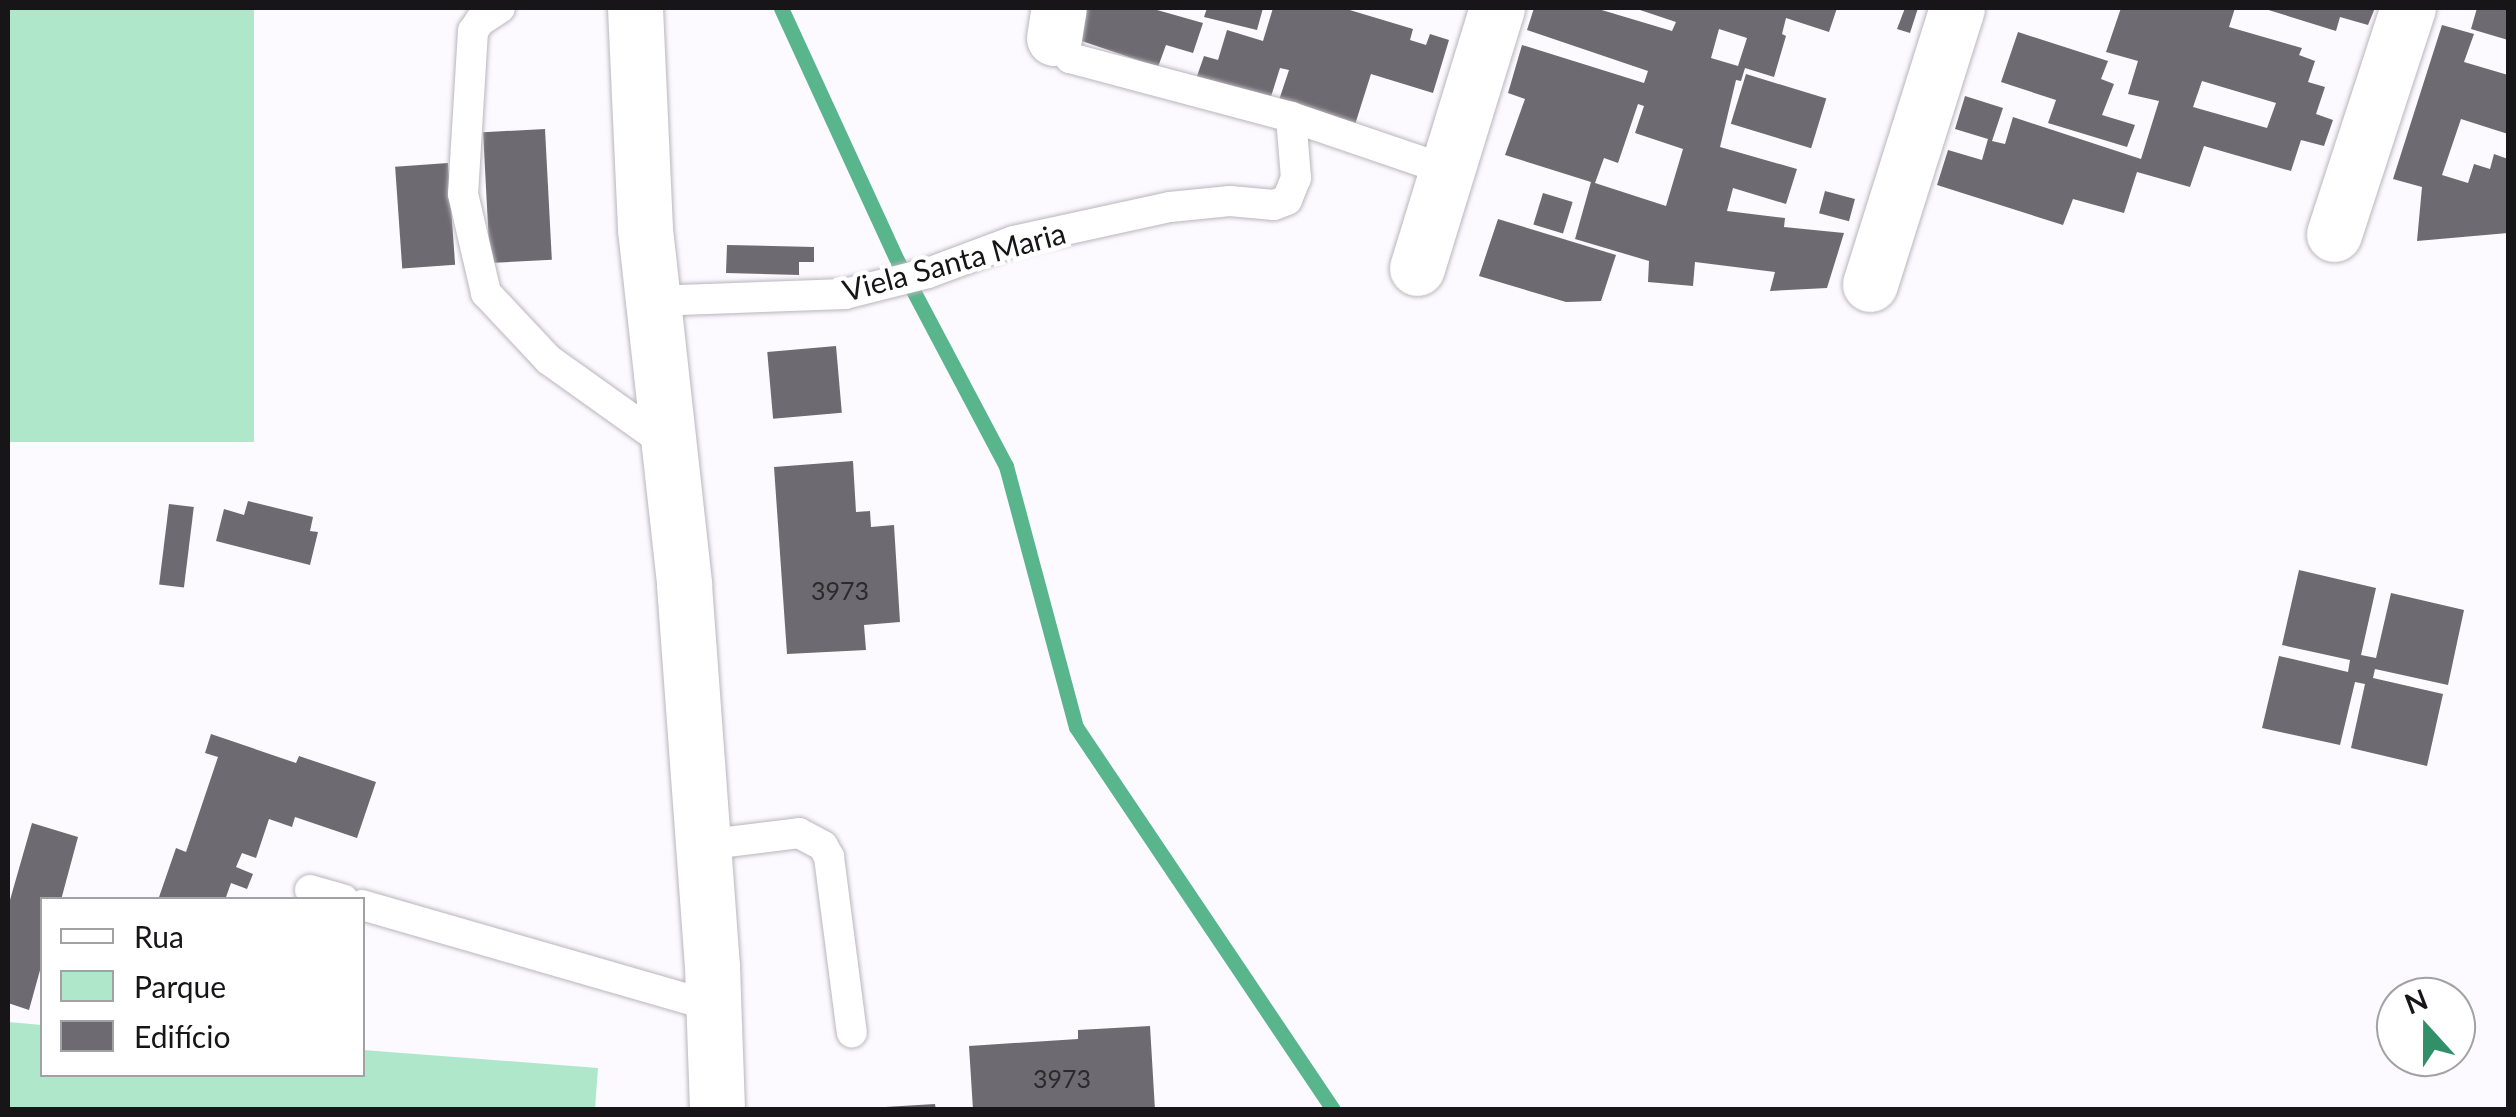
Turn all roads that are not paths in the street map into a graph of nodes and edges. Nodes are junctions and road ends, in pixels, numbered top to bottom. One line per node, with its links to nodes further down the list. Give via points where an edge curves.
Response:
1 (500, 8): 13 (lane, via 473,31 463,194 486,293 549,360)
2 (635, 8): 12 (main road)
3 (1498, 8): 8 (main road)
4 (1957, 8): 11 (main road)
5 (2408, 8): 9 (main road)
6 (1056, 23): 7 (lane, via 1070,58)
7 (1292, 117): 8 (lane); 12 (lane, Viela Santa Maria, via 1296,178 1288,200 1274,205 1170,207 1014,241 846,294)
8 (1447, 170): 10 (main road)
9 (2334, 234)
10 (1417, 268)
11 (1870, 284)
12 (652, 301): 13 (main road)
13 (668, 444): 14 (main road)
14 (703, 844): 18 (main road); 19 (lane, via 799,833 823,846)
15 (310, 890): 16 (lane)
16 (334, 897)
17 (365, 906): 18 (lane)
18 (713, 1006): 20 (main road)
19 (852, 1033)
20 (717, 1110)

